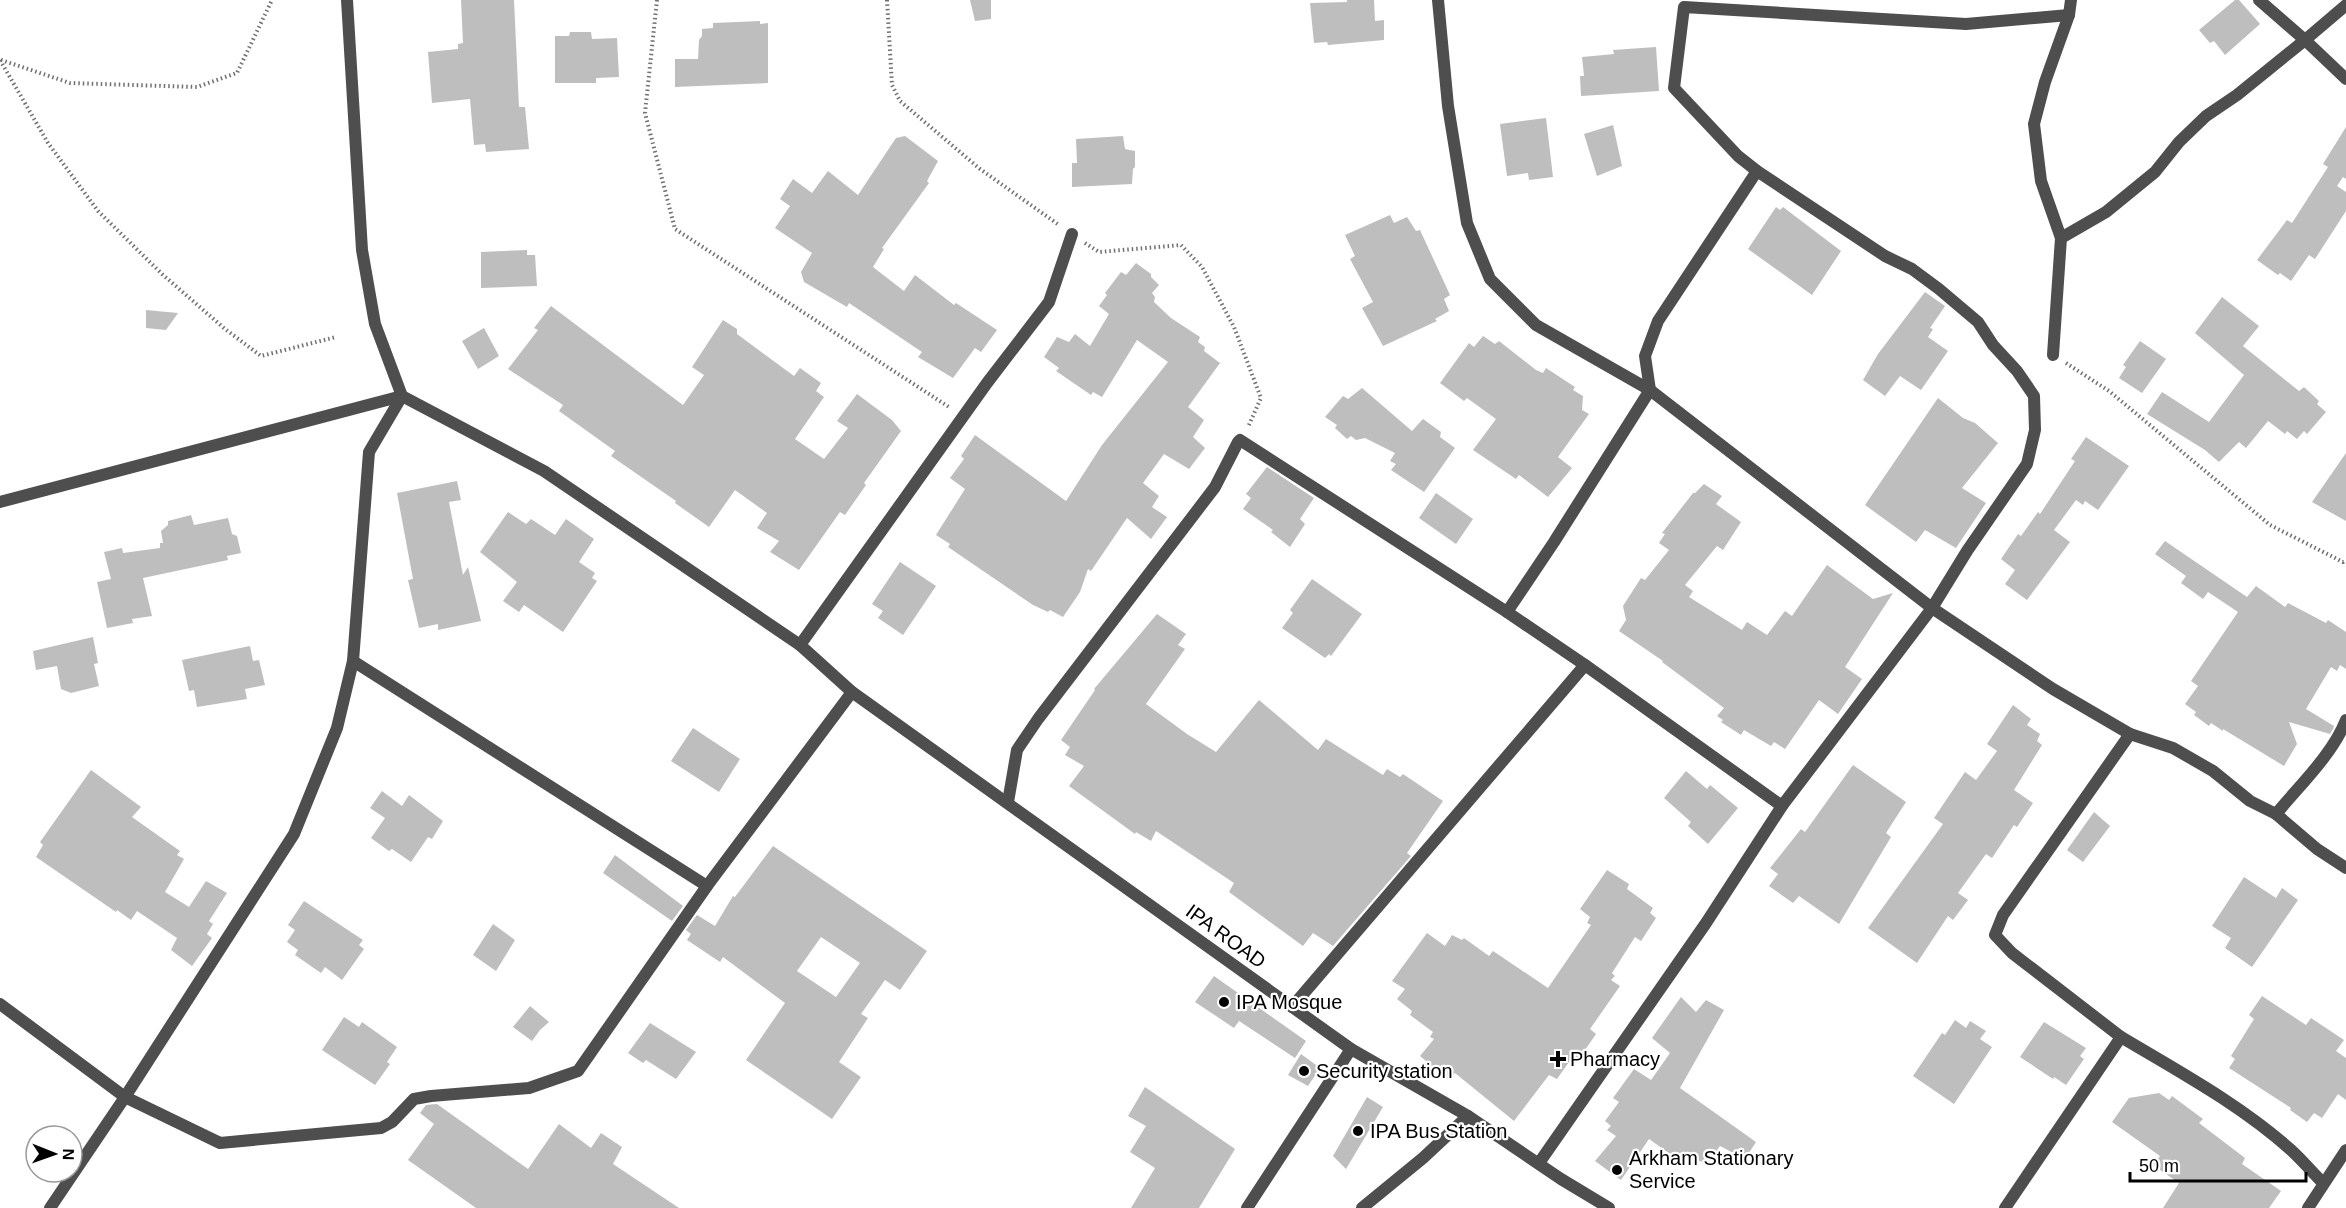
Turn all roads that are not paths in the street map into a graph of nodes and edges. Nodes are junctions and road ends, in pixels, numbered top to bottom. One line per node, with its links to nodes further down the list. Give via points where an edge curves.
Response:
1 (347, 0): 15 (street, via 362,250 375,324)
2 (1438, 0): 14 (street, via 1448,106 1467,223 1490,279 1536,325)
3 (2071, 0): 7 (street)
4 (2259, 0): 8 (street)
5 (1684, 3): 7 (street, via 1966,24); 10 (street, via 1674,88)
6 (2346, 5): 8 (street)
7 (2069, 15): 12 (street, via 2044,82 2034,124 2041,181)
8 (2305, 40): 9 (street); 12 (street, via 2206,117 2155,172 2106,212)
9 (2346, 79)
10 (1756, 171): 14 (street, via 1658,321 1645,356); 17 (street, via 1940,289 1978,322 2034,396 2035,430 2027,464)
11 (1072, 234): 19 (street, via 1049,302)
12 (2061, 238): 13 (street)
13 (2053, 355)
14 (1650, 390): 17 (street); 18 (street)
15 (402, 396): 16 (street); 19 (street, IPA ROAD, via 544,471); 20 (street, via 369,452)
16 (0, 502)
17 (1932, 608): 24 (street, via 2053,689); 26 (street)
18 (1507, 612): 21 (street); 25 (street, via 1240,440 1215,487 1017,750)
19 (800, 645): 22 (street, IPA ROAD)
20 (353, 661): 29 (street); 34 (street, via 337,728 294,834)
21 (1585, 665): 26 (street); 31 (street)
22 (852, 692): 25 (street, IPA ROAD); 29 (street)
23 (2346, 720): 27 (street, via 2312,771)
24 (2130, 734): 27 (street, via 2173,748 2213,771 2250,801); 32 (street, via 2009,906 1995,935 2012,953)
25 (1008, 802): 31 (street, IPA ROAD)
26 (1782, 806): 37 (street, via 1706,923)
27 (2276, 814): 28 (street)
28 (2346, 868)
29 (707, 886): 34 (street, via 578,1071 529,1089 414,1099 381,1128 220,1143)
30 (0, 1004): 34 (street)
31 (1292, 1007): 33 (street, IPA ROAD)
32 (2121, 1037): 38 (street, via 2249,1118 2291,1150); 43 (street)
33 (1351, 1049): 35 (street, IPA ROAD); 40 (street)
34 (125, 1097): 39 (street)
35 (1468, 1116): 37 (street, IPA ROAD); 41 (street)
36 (2346, 1150): 38 (street)
37 (1539, 1163): 42 (street, IPA ROAD)
38 (2323, 1183): 44 (street)
39 (50, 1208)
40 (1247, 1208)
41 (1362, 1208)
42 (1609, 1208)
43 (2005, 1208)
44 (2308, 1208)

